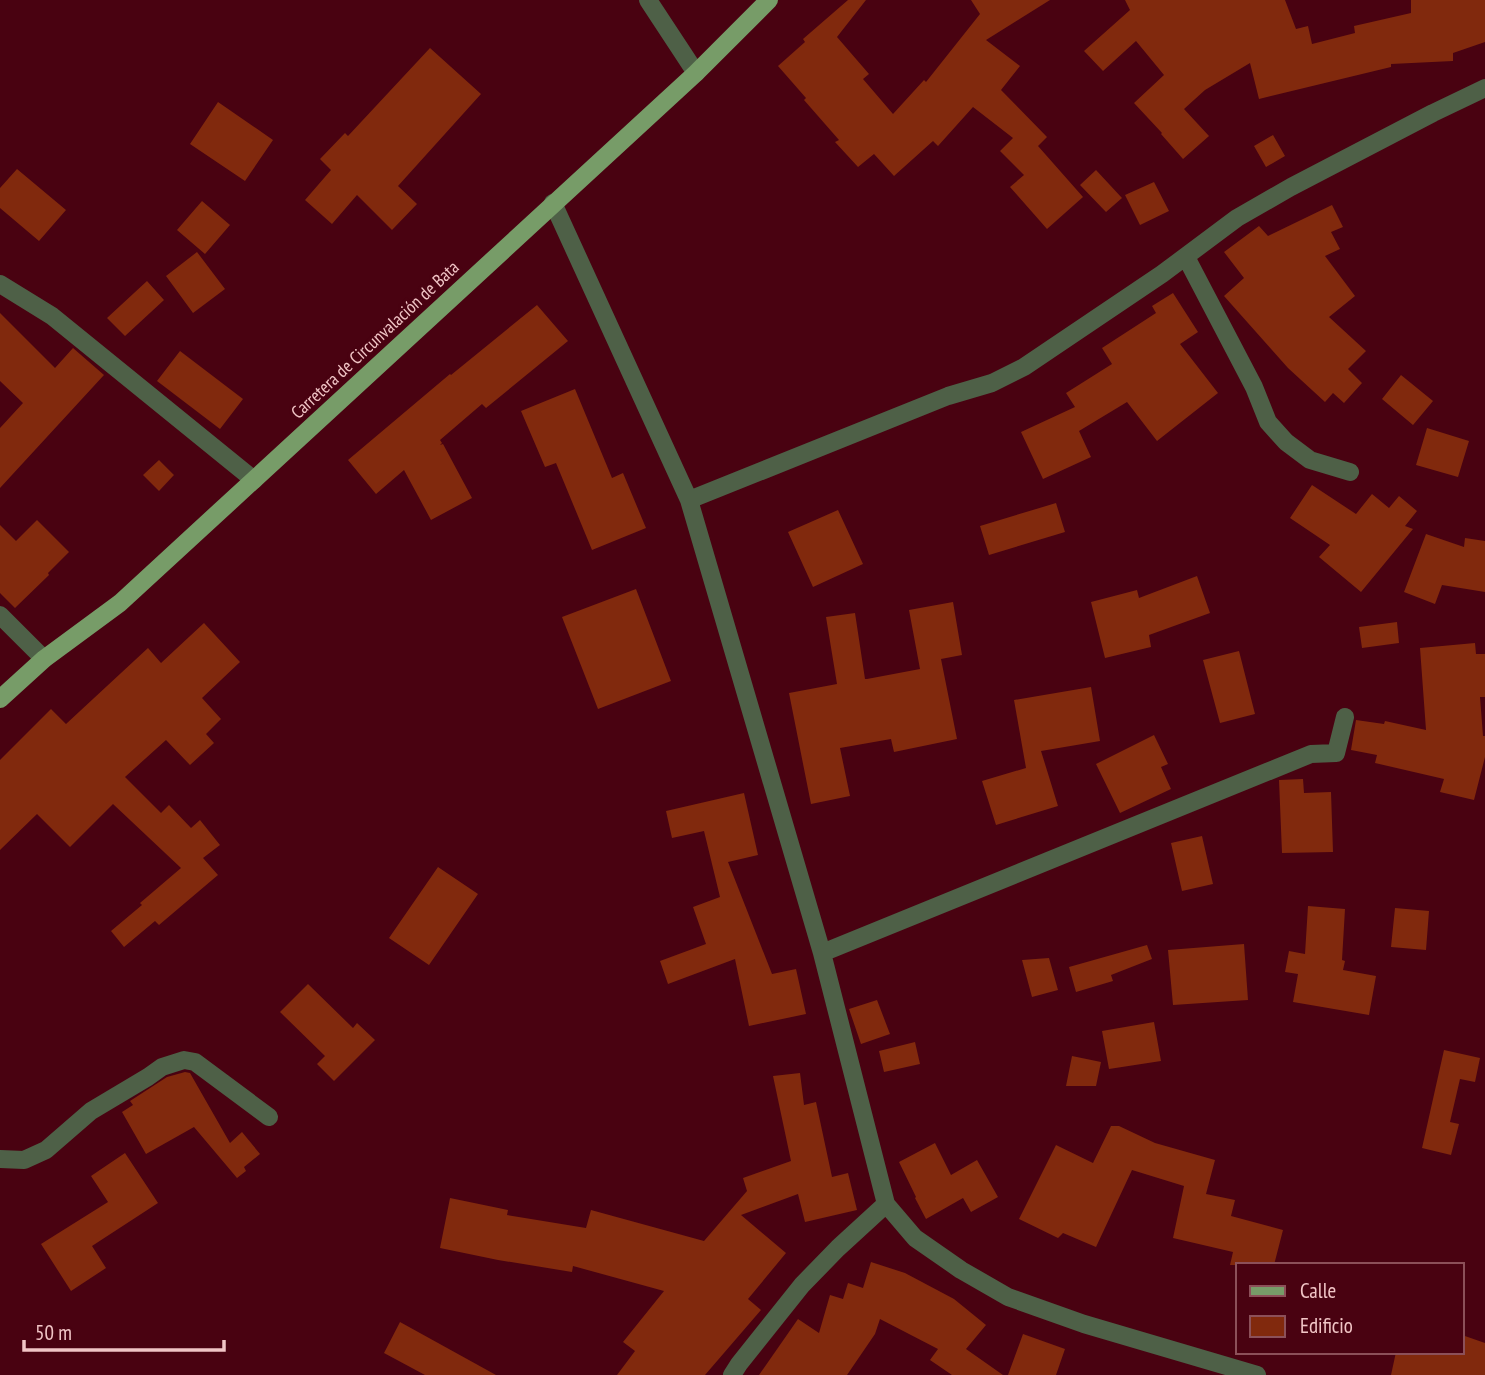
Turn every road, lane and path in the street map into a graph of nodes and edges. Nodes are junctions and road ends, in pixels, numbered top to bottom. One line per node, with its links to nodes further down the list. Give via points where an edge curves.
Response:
1 (648, 0): 3 (street)
2 (769, 0): 3 (main road, Carretera de Circunvalación de Bata)
3 (696, 73): 5 (main road, Carretera de Circunvalación de Bata)
4 (1485, 88): 6 (street, via 1291,187 1237,218)
5 (554, 203): 9 (main road, Carretera de Circunvalación de Bata); 10 (street)
6 (1186, 257): 8 (street, via 1268,422 1310,460); 10 (street, via 1071,336 992,383 948,396)
7 (0, 284): 9 (street, via 52,316)
8 (1350, 472)
9 (254, 480): 12 (main road, Carretera de Circunvalación de Bata, via 120,603)
10 (689, 500): 15 (street)
11 (0, 615): 12 (street)
12 (44, 659): 13 (main road, Carretera de Circunvalación de Bata)
13 (0, 699)
14 (1345, 717): 15 (street, via 1336,752 1311,754)
15 (822, 953): 18 (street)
16 (269, 1117): 17 (street, via 195,1062 184,1060 162,1067 91,1111 46,1150 24,1160)
17 (0, 1159)
18 (886, 1204): 19 (street, via 802,1285); 20 (street, via 915,1238 1009,1297)
19 (732, 1375)
20 (1257, 1375)

